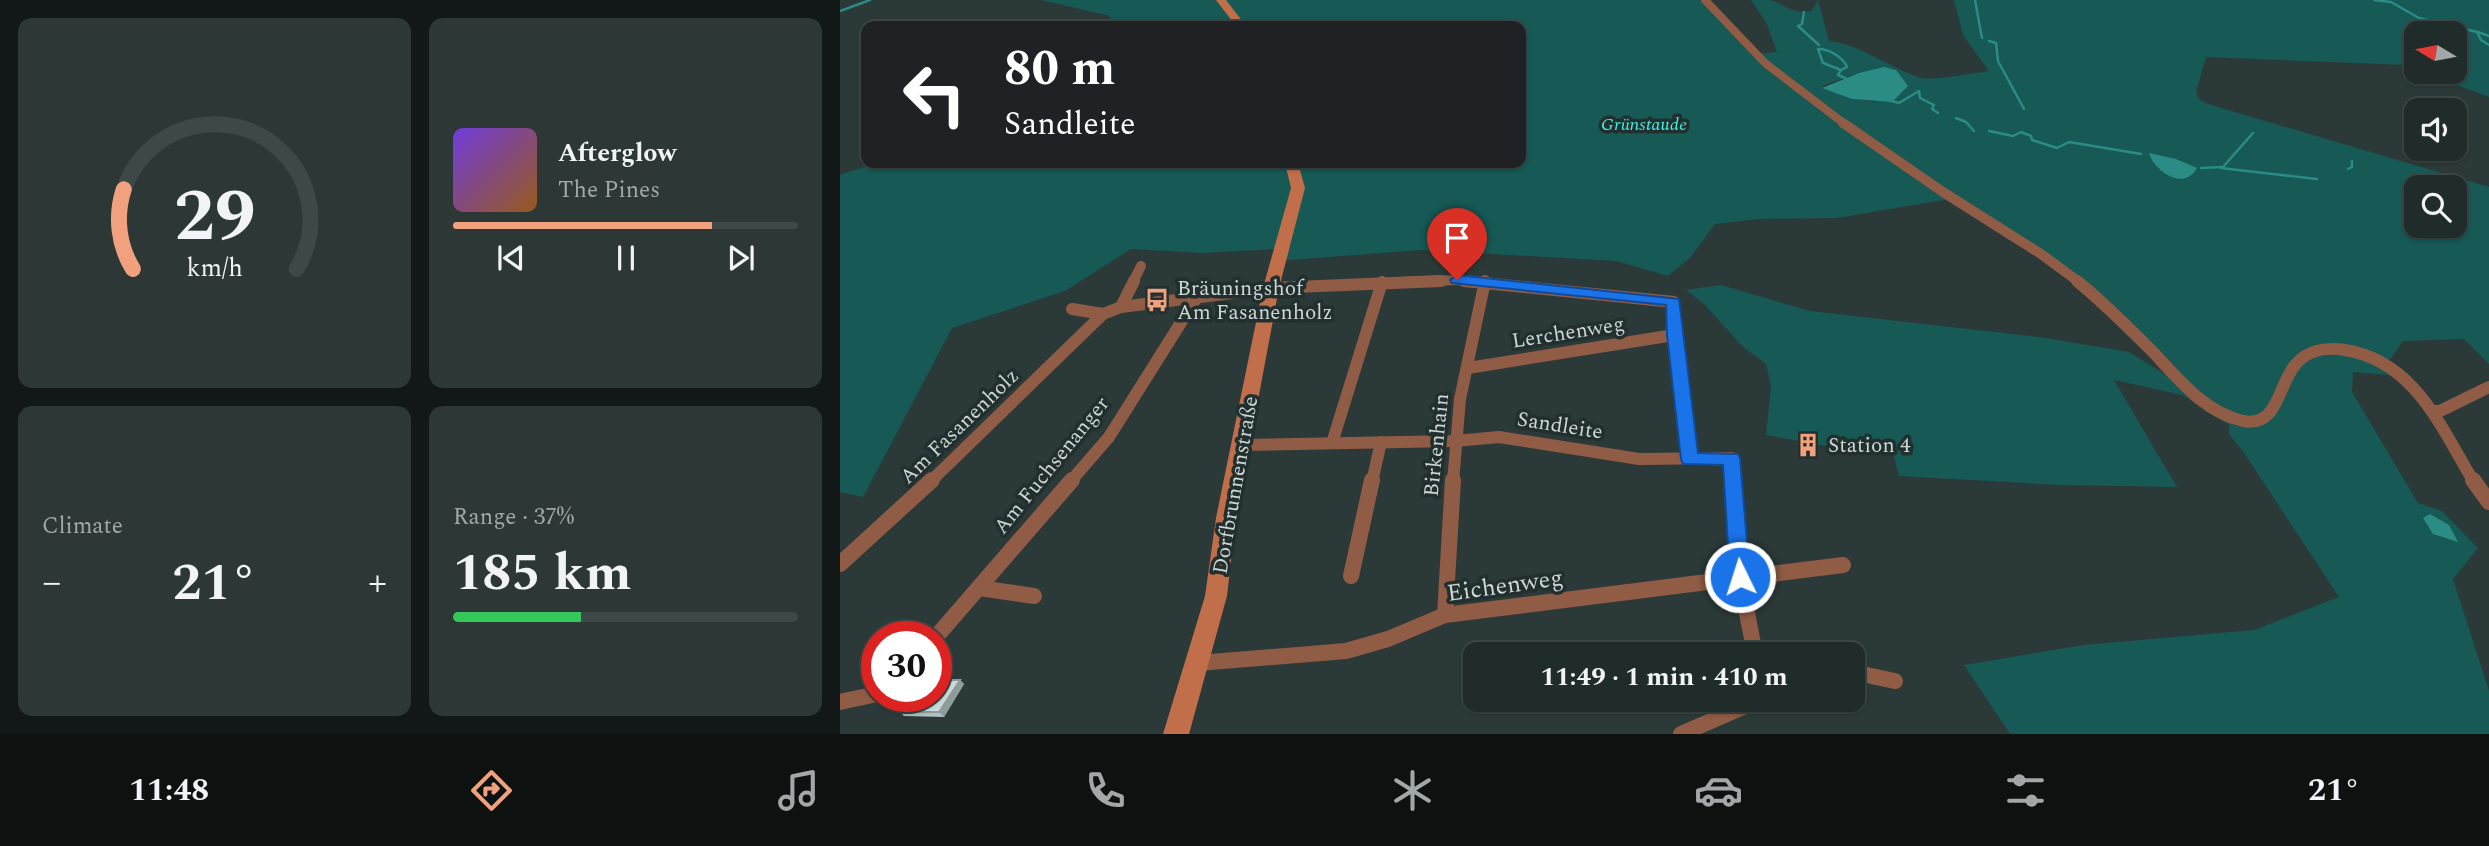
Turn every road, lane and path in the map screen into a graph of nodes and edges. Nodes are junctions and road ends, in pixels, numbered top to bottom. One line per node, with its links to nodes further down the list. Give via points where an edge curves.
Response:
1 (1221, 0): 3 (street)
2 (1705, 0): 16 (street, via 1754,54 1797,88 1941,191 2054,263 2216,410 2236,420 2262,422 2270,416 2293,365 2314,350 2352,352 2399,371 2415,384)
3 (1237, 21)
4 (1293, 168): 8 (street, Dorfbrunnenstraße, via 1298,188)
5 (1141, 266): 10 (street)
6 (1485, 281): 7 (street, Am Fasanenholz); 13 (street, Am Fasanenholz, via 1674,302); 14 (street, Birkenhain)
7 (1382, 282): 8 (street, Am Fasanenholz); 19 (street)
8 (1271, 288): 9 (street, Am Fasanenholz); 20 (street, Dorfbrunnenstraße)
9 (1197, 297): 10 (street, Am Fasanenholz); 27 (street, Am Fuchsenanger, via 1109,437)
10 (1121, 307): 12 (street, Am Fasanenholz)
11 (1072, 309): 12 (street)
12 (1103, 314): 23 (street, Am Fasanenholz)
13 (1674, 335): 14 (street, Lerchenweg); 21 (street)
14 (1468, 368): 17 (street, Birkenhain)
15 (2489, 387): 16 (street)
16 (2432, 411): 22 (street, via 2465,471)
17 (1455, 441): 18 (street, Sandleite); 21 (street, Sandleite, via 1499,437 1639,459); 29 (street, Birkenhain)
18 (1381, 442): 19 (street, Sandleite); 25 (street)
19 (1332, 443): 20 (street, Sandleite)
20 (1241, 445): 32 (street, Dorfbrunnenstraße, via 1216,596)
21 (1690, 459): 26 (street, Sandleite, via 1731,458)
22 (2489, 502)
23 (840, 564)
24 (1843, 565): 26 (street, Eichenweg)
25 (1351, 576)
26 (1740, 577): 29 (street, Eichenweg); 31 (street)
27 (979, 587): 28 (street); 30 (street, Am Fuchsenanger)
28 (1034, 596)
29 (1445, 615): 32 (street, Eichenweg, via 1346,651)
30 (950, 621)
31 (1753, 642)
32 (1198, 663): 38 (street, Dorfbrunnenstraße)
33 (1865, 675): 34 (street)
34 (1895, 681)
35 (861, 699): 36 (street)
36 (840, 702)
37 (1731, 712): 39 (street)
38 (1176, 734)
39 (1681, 734)

